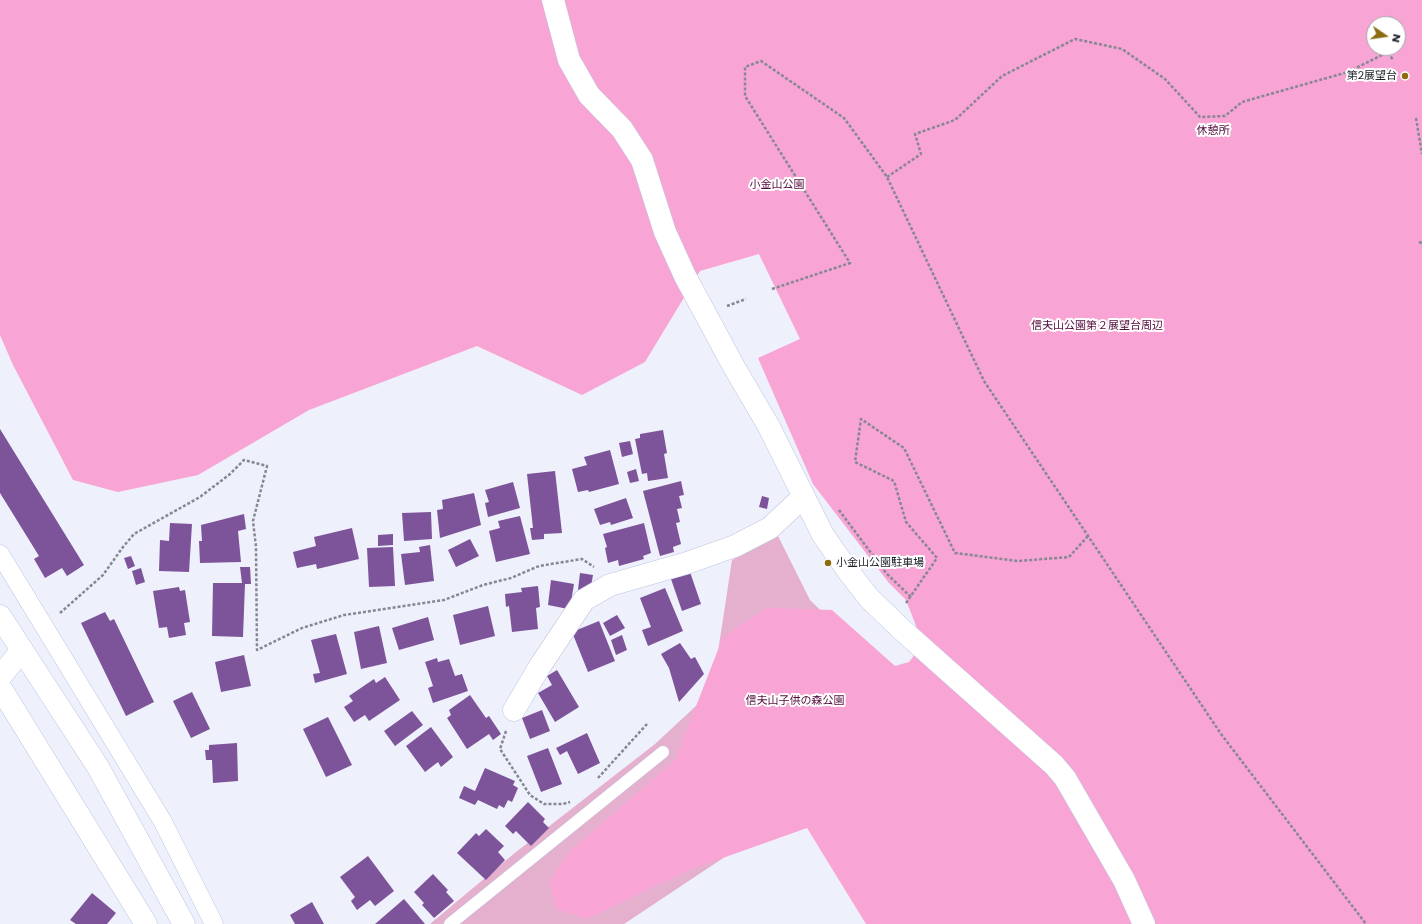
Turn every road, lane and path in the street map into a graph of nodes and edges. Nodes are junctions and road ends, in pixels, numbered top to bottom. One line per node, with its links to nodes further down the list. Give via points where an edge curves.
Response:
1 (553, 0): 7 (street, via 568,60 589,96 622,129 642,160 665,232 685,276 768,425)
2 (1393, 60): 5 (path, via 1388,52 1348,72 1242,102 1225,116 1200,117 1165,79 1122,49 1075,39 1002,76 955,120 915,134 921,154)
3 (1416, 118): 4 (path)
4 (1422, 154)
5 (887, 177): 6 (path, via 844,118 761,61 745,67 745,96 850,263); 9 (path, via 984,381)
6 (772, 289)
7 (803, 497): 11 (street, via 770,528 735,546 688,563); 14 (street, via 823,535 848,571)
8 (834, 504): 12 (path, via 886,573)
9 (1088, 536): 12 (path, via 1069,557 1018,561 955,553 904,448 861,419 855,462 894,481 906,522 937,558); 29 (path, via 1221,734)
10 (0, 554): 15 (street)
11 (610, 585): 15 (path, via 601,573 582,559 539,566 444,600 344,615 302,628 257,650 256,547 253,521 267,466 244,460 200,497 134,534 103,575); 19 (street, via 584,600)
12 (911, 597): 14 (path)
13 (0, 616): 16 (street)
14 (892, 620): 28 (street, via 1065,778 1124,880)
15 (45, 627): 26 (street, via 163,822)
16 (22, 650): 17 (street); 25 (street, via 98,767)
17 (0, 678)
18 (0, 687): 24 (street)
19 (514, 710): 23 (path, via 500,749 530,795 544,804)
20 (647, 724): 22 (path)
21 (663, 752): 27 (lane)
22 (594, 783)
23 (573, 801)
24 (142, 922)
25 (184, 924)
26 (214, 924)
27 (450, 924)
28 (1144, 924)
29 (1366, 924)

